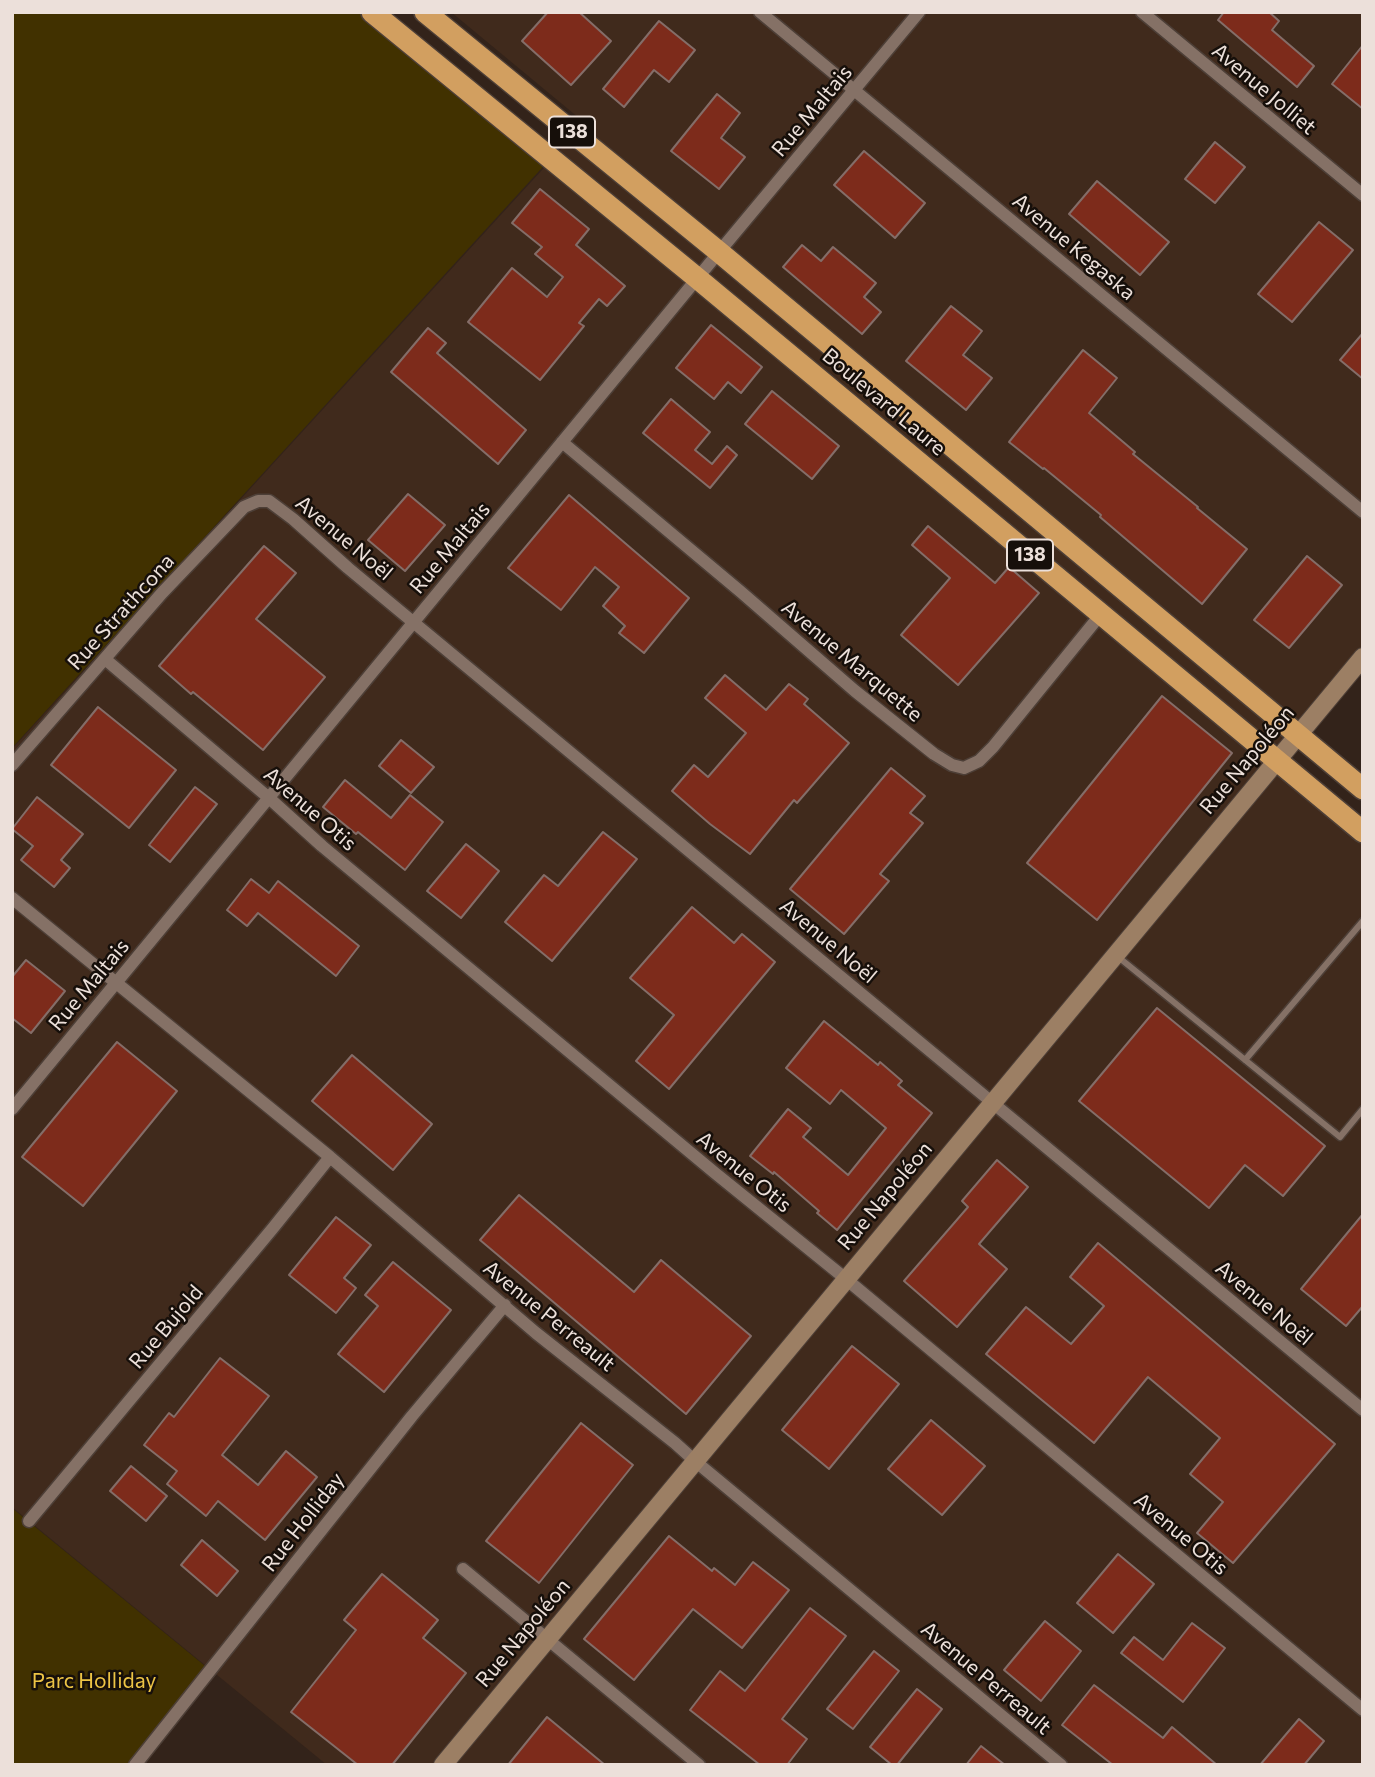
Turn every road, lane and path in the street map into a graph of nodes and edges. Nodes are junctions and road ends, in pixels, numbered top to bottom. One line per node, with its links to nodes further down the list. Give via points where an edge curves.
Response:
1 (373, 12): 9 (highway, Boulevard Laure / 138)
2 (425, 12): 8 (highway, Boulevard Laure / 138)
3 (760, 12): 6 (street, Avenue Kegaska)
4 (919, 12): 6 (street, Rue Maltais)
5 (1142, 12): 7 (street, Avenue Jolliet)
6 (854, 90): 8 (street, Rue Maltais); 12 (street, Avenue Kegaska)
7 (1363, 195)
8 (719, 252): 9 (street, Rue Maltais); 17 (highway, Boulevard Laure / 138)
9 (697, 278): 10 (street, Rue Maltais); 13 (highway, Boulevard Laure / 138)
10 (562, 442): 13 (street, Avenue Marquette, via 855,691 952,765 964,768 993,747); 14 (street, Rue Maltais)
11 (269, 501): 14 (street, Avenue Noël); 16 (street, Rue Strathcona, via 258,500 244,507)
12 (1363, 512)
13 (1101, 614): 18 (highway, Boulevard Laure / 138)
14 (413, 622): 21 (street, Rue Maltais); 28 (street, Avenue Noël)
15 (1363, 657): 17 (street, Rue Napoléon)
16 (105, 659): 19 (street, Rue Strathcona); 21 (street, Avenue Otis)
17 (1298, 735): 18 (street, Rue Napoléon); 20 (highway, Boulevard Laure / 138)
18 (1276, 761): 22 (highway, Boulevard Laure / 138); 25 (street, Rue Napoléon)
19 (12, 765)
20 (1363, 789)
21 (269, 798): 26 (street, Rue Maltais); 32 (street, Avenue Otis)
22 (1363, 832)
23 (12, 898): 26 (street, Avenue Perreault)
24 (1363, 921): 27 (lane)
25 (1115, 955): 27 (lane); 28 (street, Rue Napoléon)
26 (116, 983): 29 (street, Rue Maltais); 31 (street, Avenue Perreault)
27 (1245, 1060): 30 (lane, via 1340,1137)
28 (992, 1103): 32 (street, Rue Napoléon); 34 (street, Avenue Noël)
29 (12, 1109)
30 (1363, 1109)
31 (330, 1157): 33 (street, Avenue Perreault); 36 (street, Rue Bujold)
32 (846, 1279): 35 (street, Rue Napoléon); 39 (street, Avenue Otis)
33 (505, 1305): 35 (street, Avenue Perreault); 40 (street, Rue Holliday)
34 (1363, 1410)
35 (695, 1461): 38 (street, Rue Napoléon); 43 (street, Avenue Perreault)
36 (29, 1521)
37 (463, 1569): 38 (street)
38 (547, 1639): 41 (street, Rue Napoléon); 42 (street)
39 (1363, 1710)
40 (135, 1765)
41 (443, 1765)
42 (699, 1765)
43 (1060, 1765)

